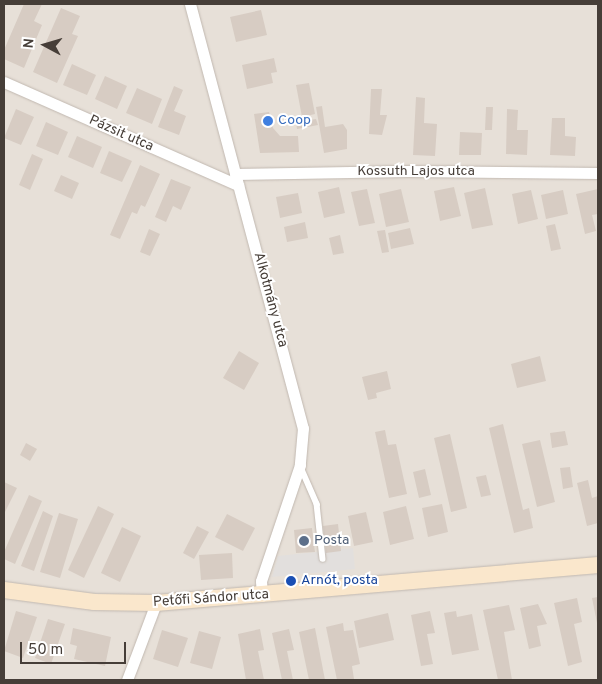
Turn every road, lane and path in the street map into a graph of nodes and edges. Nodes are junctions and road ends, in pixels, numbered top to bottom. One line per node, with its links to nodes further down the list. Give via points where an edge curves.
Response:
1 (190, 4): 4 (street, Alkotmány utca)
2 (4, 82): 4 (street, Pázsit utca)
3 (598, 173): 4 (street, Kossuth Lajos utca, via 409,171)
4 (236, 180): 5 (street, Alkotmány utca, via 301,414 304,442)
5 (300, 465): 6 (lane, via 317,504); 9 (street, Alkotmány utca, via 261,581)
6 (323, 559)
7 (598, 565): 9 (main road, Petőfi Sándor utca)
8 (4, 590): 10 (main road, Petőfi Sándor utca, via 78,601)
9 (262, 596): 10 (main road, Petőfi Sándor utca)
10 (156, 603): 11 (street)
11 (127, 680)

